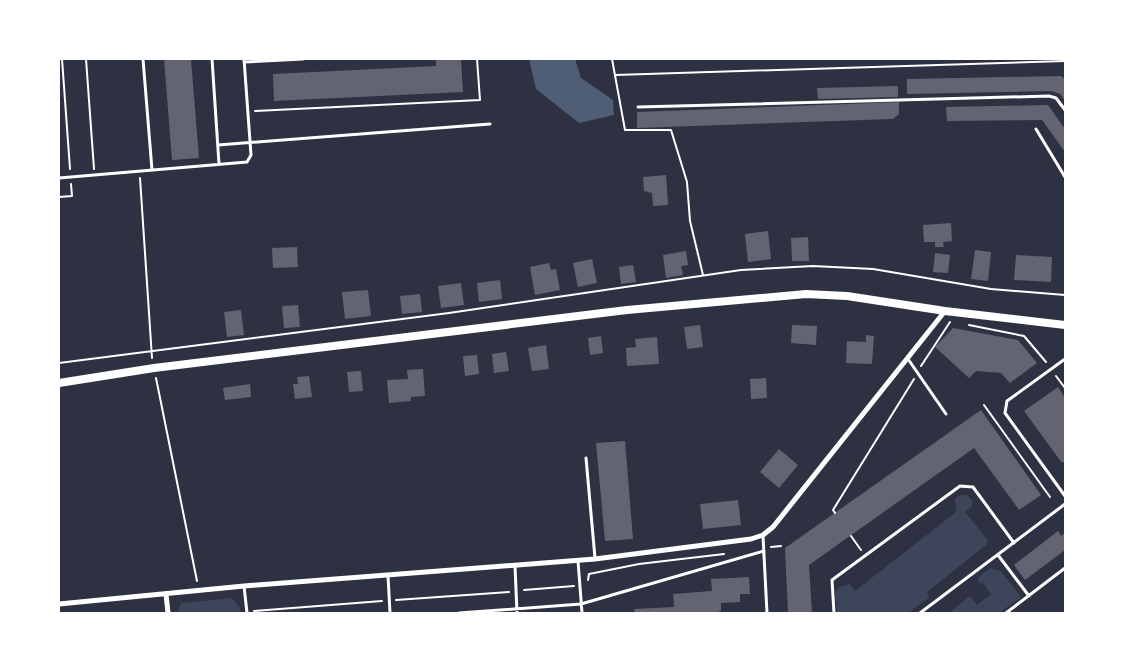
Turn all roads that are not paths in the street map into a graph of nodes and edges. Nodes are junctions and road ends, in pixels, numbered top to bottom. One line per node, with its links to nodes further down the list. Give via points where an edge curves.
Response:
1 (143, 59): 12 (lane)
2 (212, 59): 10 (lane)
3 (303, 59): 4 (lane)
4 (244, 60): 9 (lane)
5 (638, 106): 6 (lane, via 1048,96 1056,98)
6 (1065, 110)
7 (490, 124): 9 (lane)
8 (1036, 129): 13 (lane)
9 (250, 143): 10 (lane); 11 (lane, via 251,155 247,162)
10 (218, 145): 11 (lane)
11 (219, 164): 12 (lane)
12 (152, 170): 14 (lane)
13 (1065, 176)
14 (59, 178)
15 (945, 311): 16 (street); 18 (street); 20 (street, via 847,296 806,294 627,310 154,368)
16 (1065, 325): 17 (street)
17 (1065, 332)
18 (908, 359): 21 (lane); 25 (street, via 772,527)
19 (1065, 359): 23 (lane, via 1007,401 1005,413)
20 (59, 383)
21 (946, 414)
22 (586, 458): 29 (lane)
23 (1065, 496)
24 (1065, 504): 26 (lane)
25 (762, 535): 27 (lane); 29 (street)
26 (1014, 543): 28 (lane); 46 (lane, via 973,487 960,486 832,580)
27 (764, 551): 38 (lane); 45 (lane)
28 (998, 555): 36 (lane); 47 (lane)
29 (595, 559): 30 (street)
30 (578, 561): 31 (street); 38 (lane)
31 (515, 566): 33 (street); 39 (lane)
32 (1065, 568): 36 (lane)
33 (388, 576): 34 (street); 42 (lane)
34 (244, 586): 35 (street); 41 (lane)
35 (166, 594): 37 (street); 40 (street)
36 (1029, 596): 48 (lane)
37 (59, 604)
38 (581, 604): 39 (lane); 44 (lane)
39 (517, 611): 43 (lane)
40 (168, 613)
41 (247, 613)
42 (390, 613)
43 (459, 613)
44 (582, 613)
45 (767, 613)
46 (834, 613)
47 (920, 613)
48 (1006, 613)

